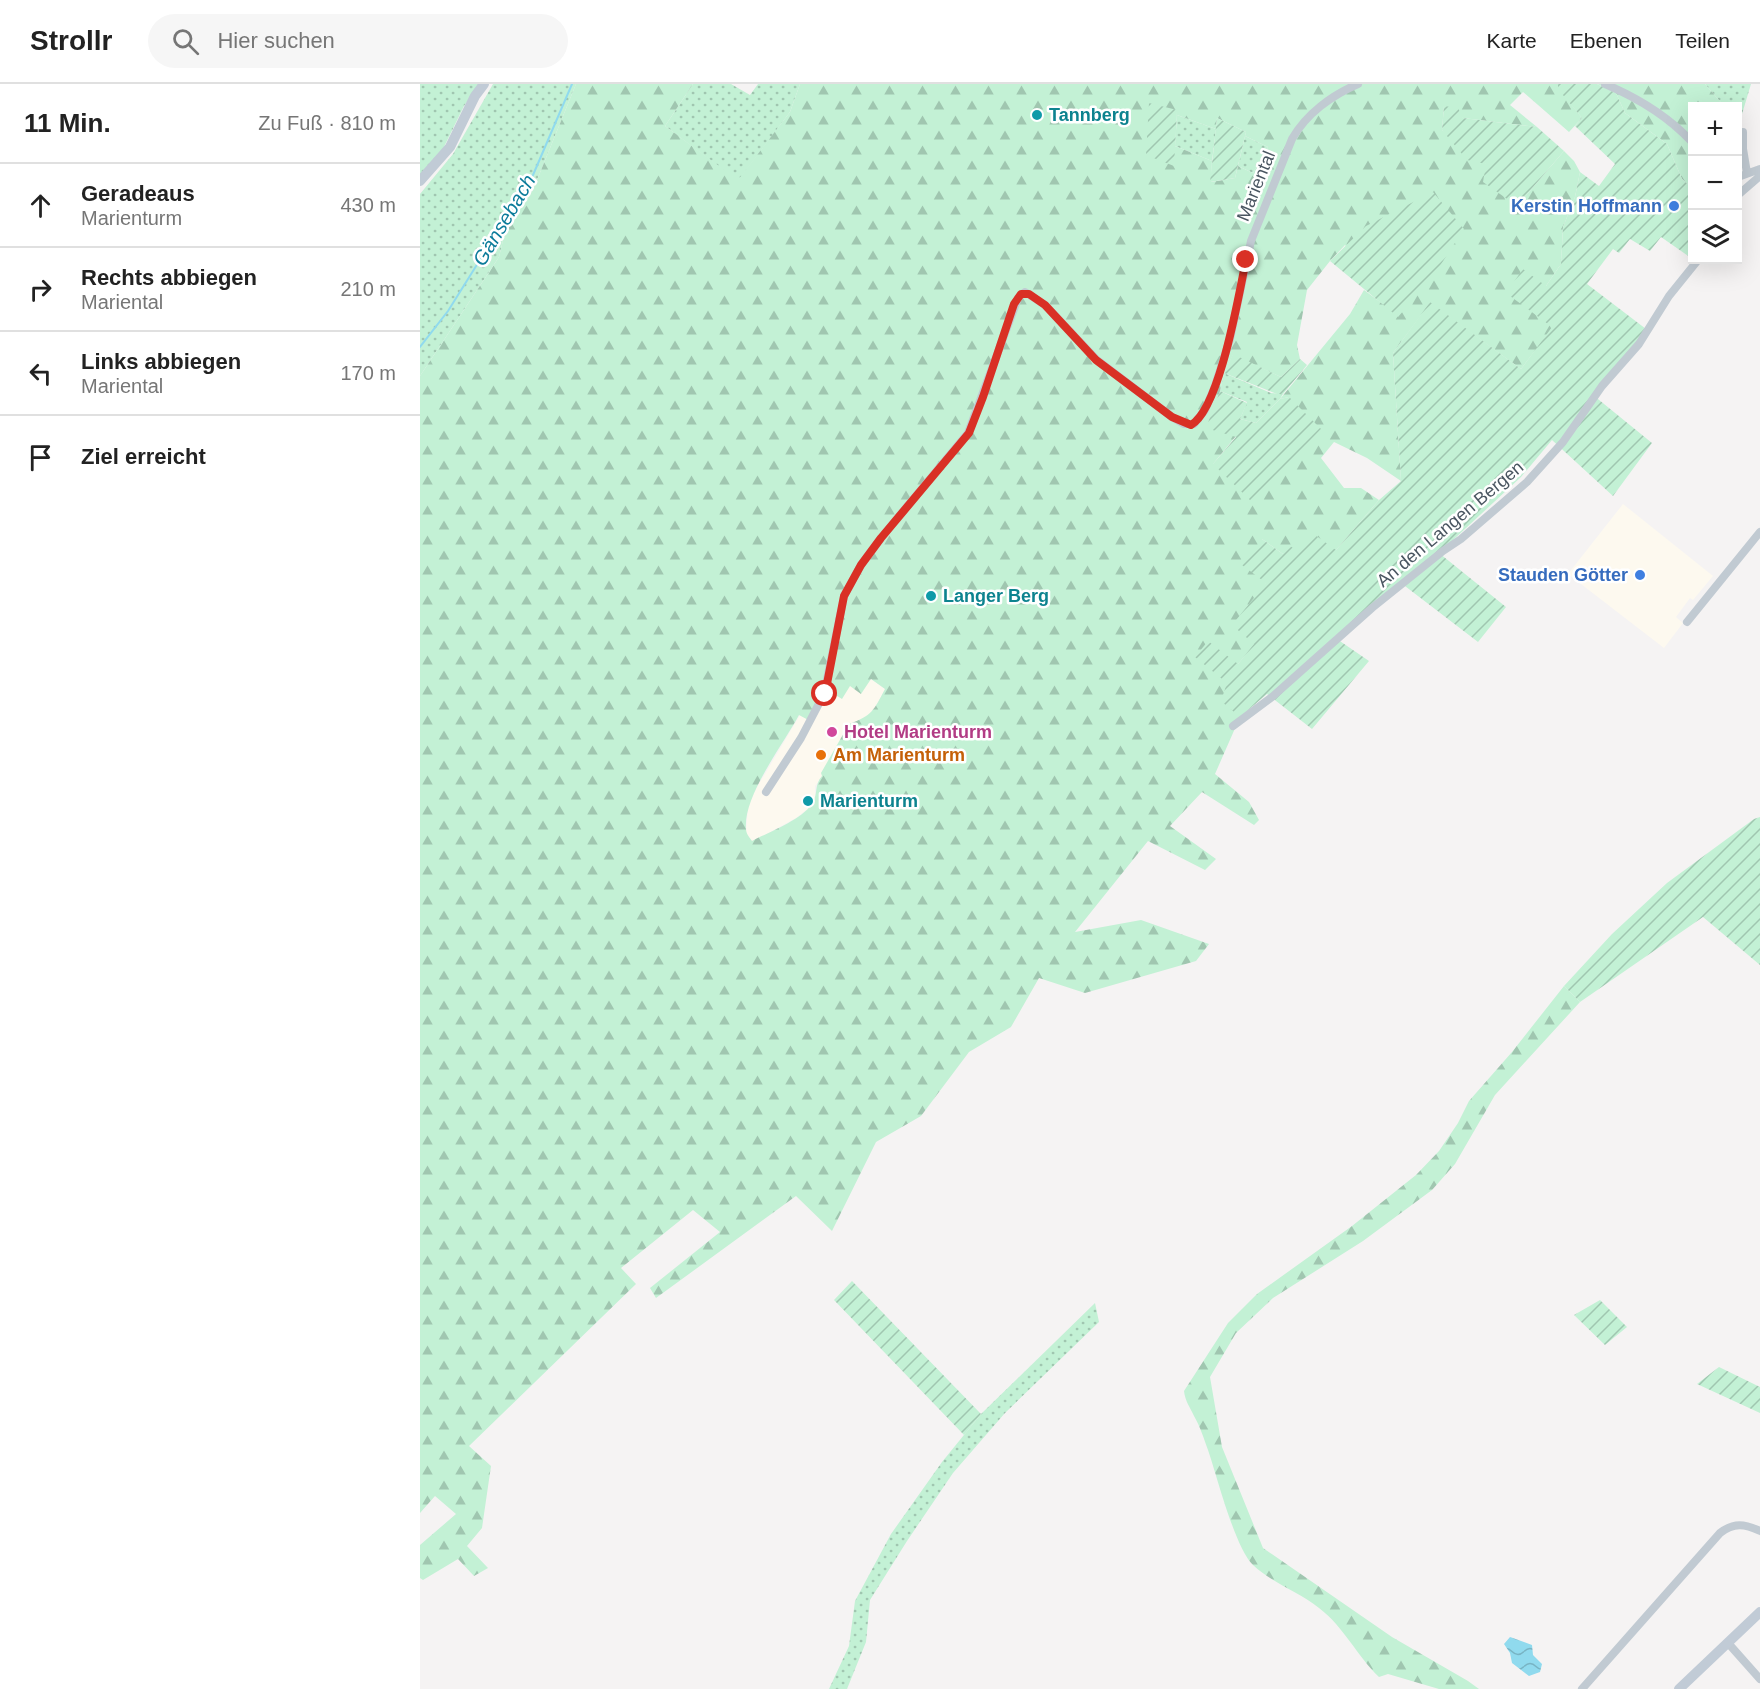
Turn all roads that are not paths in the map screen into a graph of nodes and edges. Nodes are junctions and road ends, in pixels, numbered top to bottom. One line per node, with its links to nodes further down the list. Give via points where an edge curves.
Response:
1 (484, 84): 10 (street, via 450,147)
2 (1358, 84): 16 (street, Mariental, via 1314,112 1292,139 1251,241 1230,339 1215,386 1194,424 1184,424 1172,417 1096,360 1045,305 1029,294 1021,294 1014,304 969,433 881,538 844,596 825,694)
3 (1605, 84): 5 (street, via 1654,110)
4 (1743, 132): 7 (street)
5 (1688, 137)
6 (1760, 169): 7 (street)
7 (1748, 173): 8 (street)
8 (1742, 175)
9 (1760, 176): 11 (street)
10 (420, 181)
11 (1742, 191)
12 (1695, 264): 15 (street, An den Langen Bergen, via 1639,344 1527,482)
13 (1760, 532): 14 (street)
14 (1687, 622)
15 (1233, 726)
16 (766, 792)
17 (1760, 1531): 21 (street, via 1739,1524 1720,1533)
18 (1760, 1612): 19 (street)
19 (1728, 1643): 20 (street); 22 (street)
20 (1760, 1679)
21 (1582, 1689)
22 (1678, 1689)

